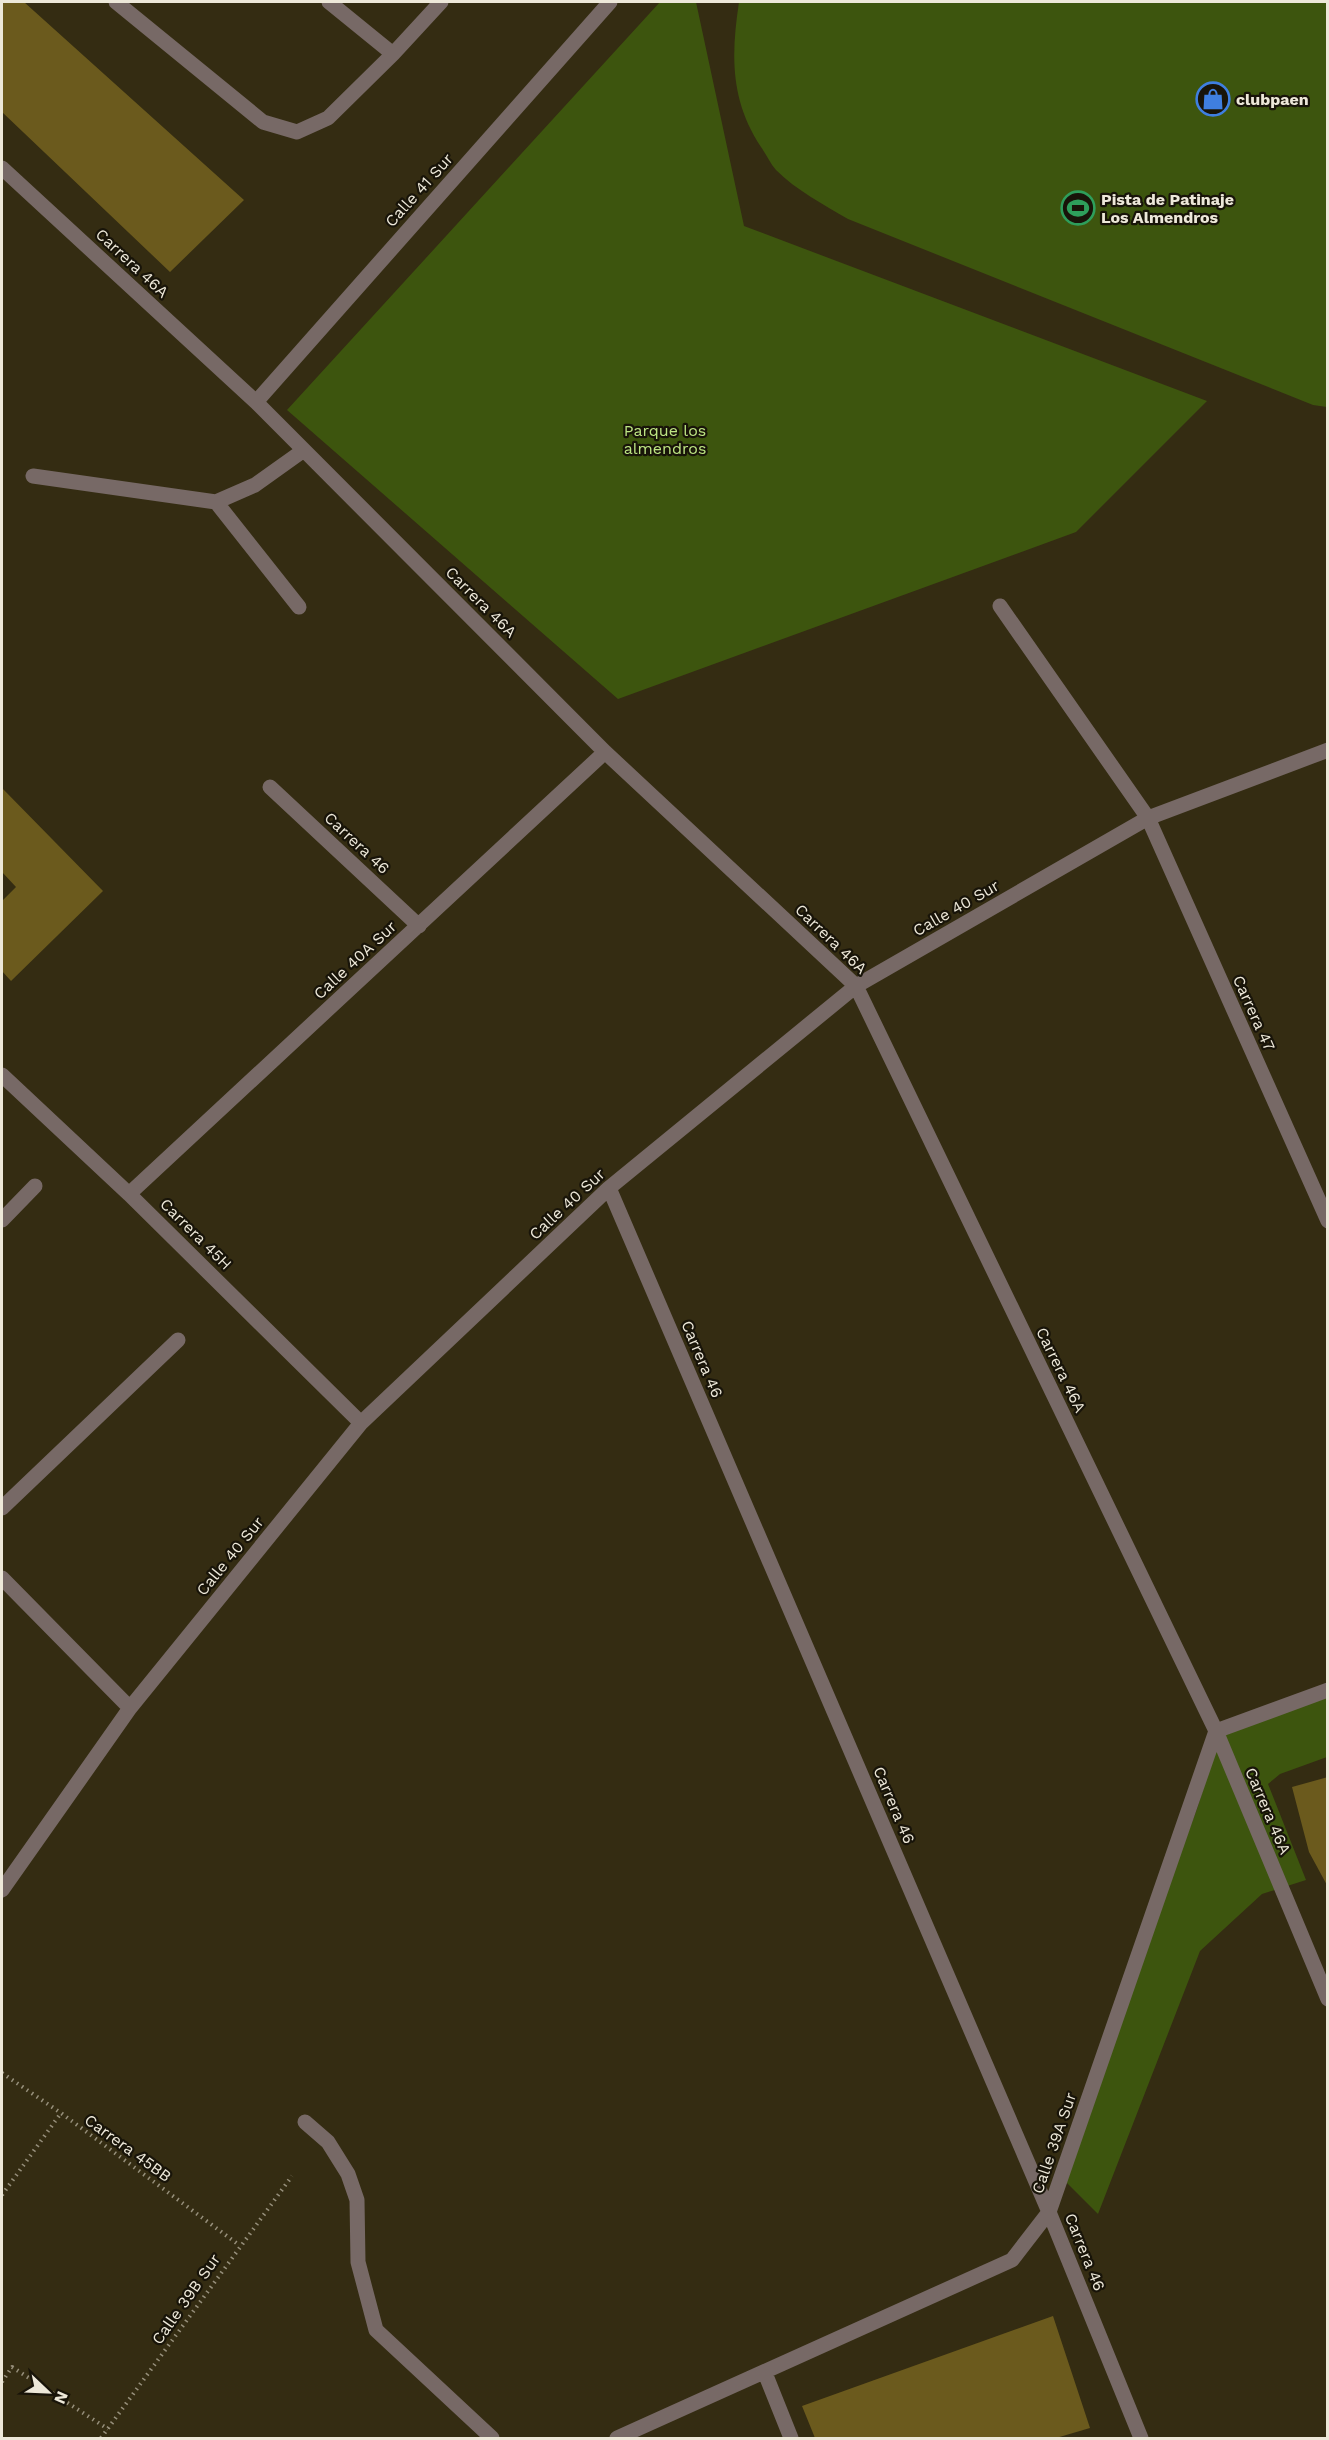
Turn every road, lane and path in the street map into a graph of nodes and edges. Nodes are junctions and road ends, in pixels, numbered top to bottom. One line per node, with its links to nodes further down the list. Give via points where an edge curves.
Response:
1 (116, 2): 5 (street, via 263,122 297,132 328,118)
2 (329, 2): 5 (street)
3 (441, 2): 5 (street)
4 (610, 2): 7 (street, Calle 41 Sur)
5 (393, 54)
6 (2, 168): 7 (street, Carrera 46A)
7 (256, 402): 8 (street, Carrera 46A)
8 (304, 450): 10 (street, via 255,485); 14 (street, Carrera 46A)
9 (33, 476): 10 (street)
10 (216, 502): 12 (street)
11 (1000, 606): 16 (street, Carrera 47)
12 (299, 607)
13 (1328, 750): 16 (street, Calle 40 Sur)
14 (605, 752): 17 (street, Calle 40A Sur); 18 (street, Carrera 46A)
15 (270, 788): 17 (street, Carrera 46)
16 (1148, 818): 18 (street, Calle 40 Sur); 24 (street, Carrera 47)
17 (419, 926): 22 (street, Calle 40A Sur)
18 (856, 986): 21 (street, Calle 40 Sur); 31 (street, Carrera 46A)
19 (2, 1075): 22 (street, Carrera 45H)
20 (35, 1186): 23 (street)
21 (609, 1188): 26 (street, Calle 40 Sur); 39 (street, Carrera 46)
22 (129, 1194): 26 (street, Carrera 45H)
23 (2, 1220)
24 (1328, 1221)
25 (178, 1340): 27 (street)
26 (361, 1423): 30 (street, Calle 40 Sur)
27 (2, 1508)
28 (5, 1587): 30 (street)
29 (1328, 1690): 31 (street)
30 (130, 1708): 32 (street, Calle 40 Sur)
31 (1216, 1731): 33 (street, Carrera 46A); 39 (street, Calle 39A Sur)
32 (2, 1890)
33 (1328, 1999)
34 (2, 2073): 35 (path, Carrera 45BB)
35 (61, 2113): 38 (path); 40 (path, Carrera 45BB)
36 (305, 2122): 45 (street, via 328,2142 357,2200 358,2262 376,2330)
37 (292, 2176): 40 (path, Calle 39B Sur)
38 (2, 2195)
39 (1049, 2212): 41 (street, Calle 39A Sur, via 1012,2260); 48 (street, Carrera 46)
40 (239, 2245): 43 (path, Calle 39B Sur)
41 (765, 2373): 46 (street, Calle 39A Sur); 47 (street)
42 (2, 2382): 43 (path, via 12,2367)
43 (108, 2429): 44 (path, Calle 39B Sur)
44 (101, 2439)
45 (492, 2439)
46 (617, 2439)
47 (791, 2439)
48 (1141, 2439)

